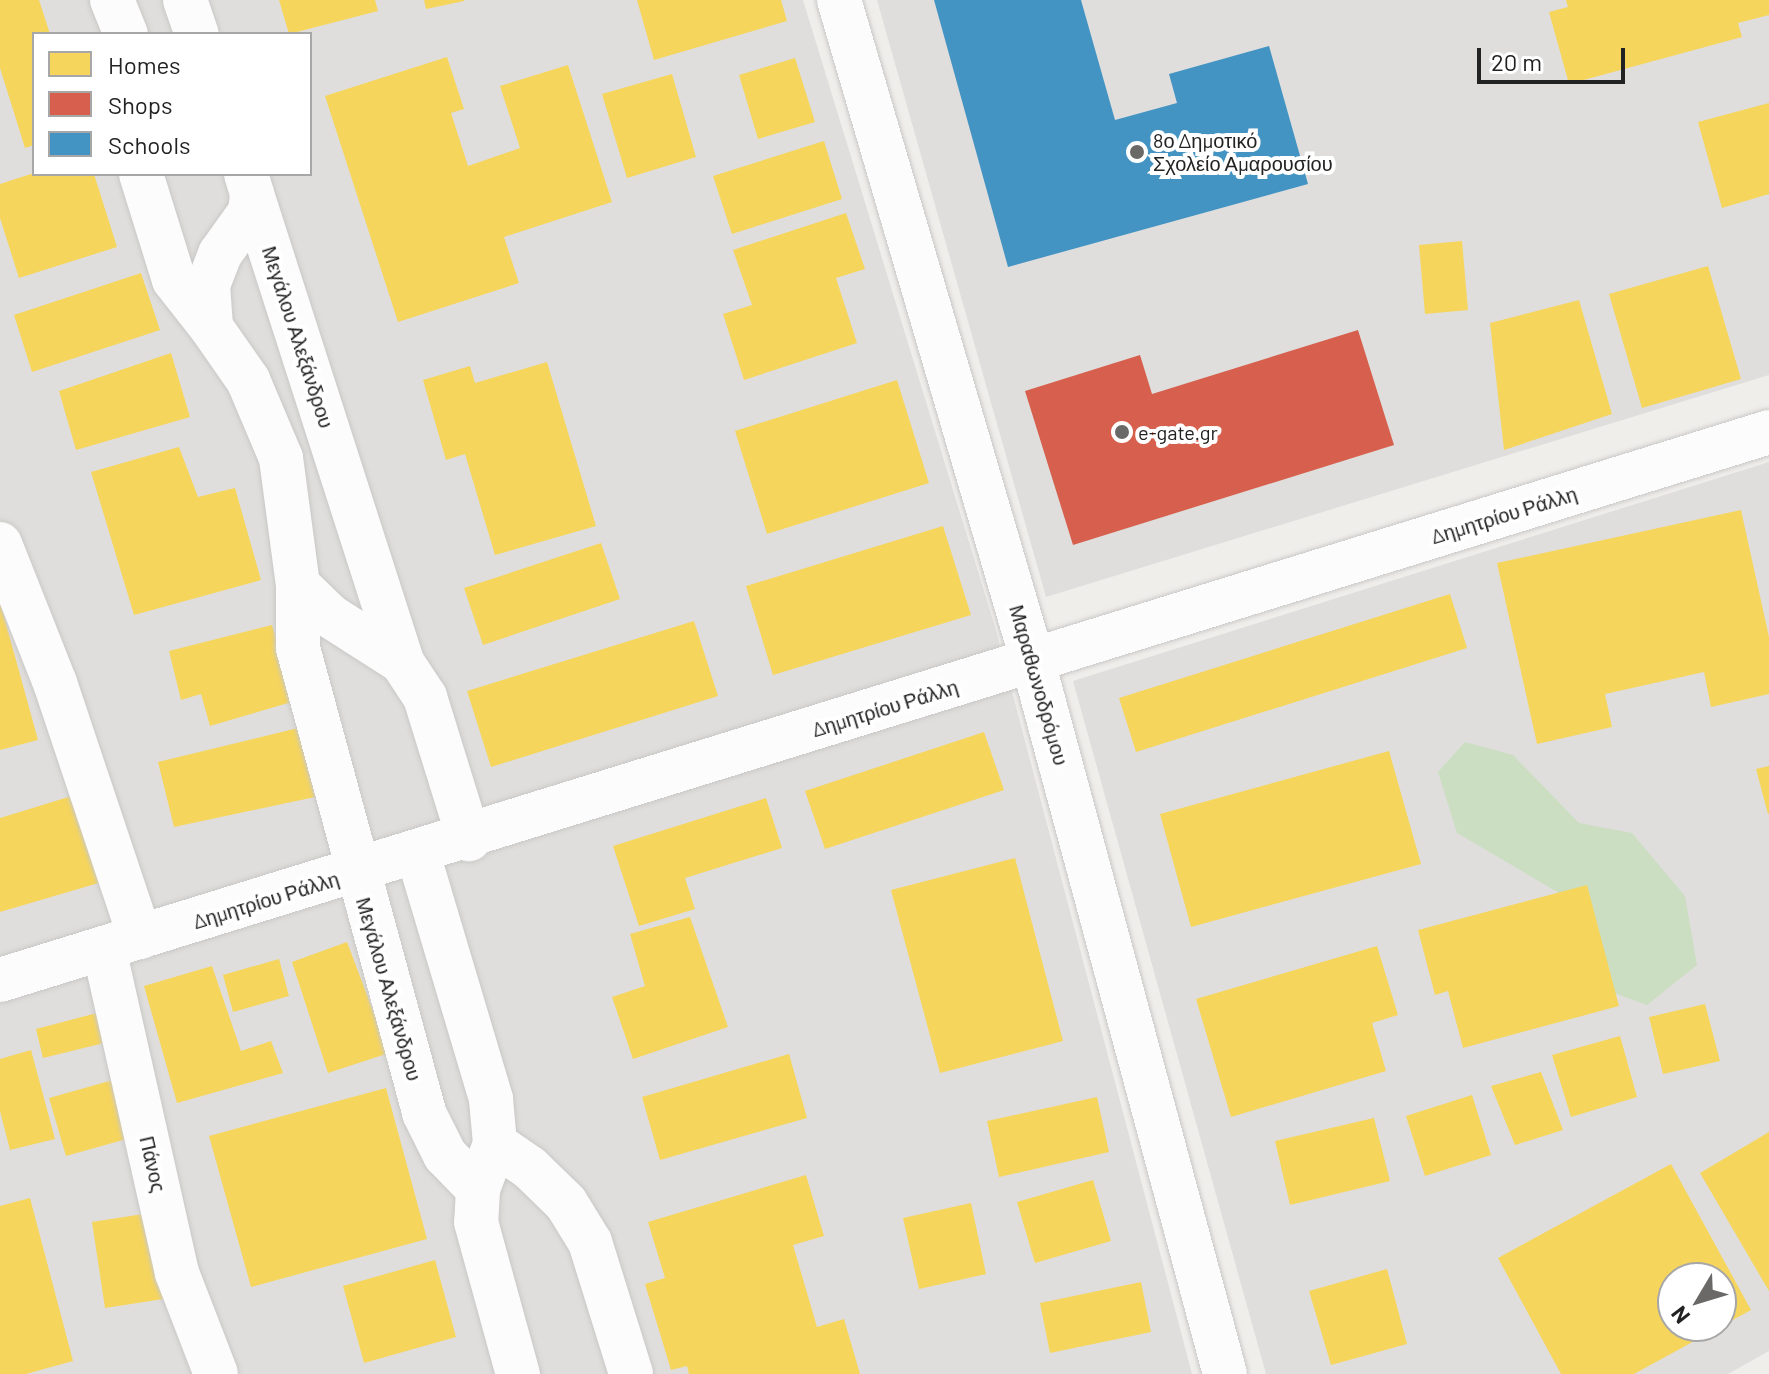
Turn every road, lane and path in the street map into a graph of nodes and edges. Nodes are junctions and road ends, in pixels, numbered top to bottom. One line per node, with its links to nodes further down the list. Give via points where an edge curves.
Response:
1 (185, 0): 3 (street)
2 (839, 0): 11 (street, Μαραθωνοδρόμου)
3 (196, 32)
4 (142, 176): 6 (street, Μεγάλου Αλεξάνδρου, via 174,280)
5 (249, 184): 6 (street, Μεγάλου Αλεξάνδρου, via 246,220 220,254 208,285); 10 (street, Μεγάλου Αλεξάνδρου)
6 (211, 327): 9 (street, Μεγάλου Αλεξάνδρου, via 248,380 281,458)
7 (1769, 432): 11 (street, Δημητρίου Ράλλη)
8 (0, 544): 15 (street, Πάνος, via 55,683)
9 (298, 585): 10 (street, Μεγάλου Αλεξάνδρου, via 330,616); 14 (street, Μεγάλου Αλεξάνδρου, via 298,648)
10 (402, 662): 12 (street, Μεγάλου Αλεξάνδρου, via 425,697)
11 (1033, 662): 12 (street, Δημητρίου Ράλλη); 22 (street, Μαραθωνοδρόμου)
12 (469, 839): 13 (street, Δημητρίου Ράλλη)
13 (418, 854): 14 (street, Δημητρίου Ράλλη); 17 (street, via 491,1099)
14 (356, 873): 15 (street, Δημητρίου Ράλλη); 18 (street, Μεγάλου Αλεξάνδρου, via 424,1113 445,1155)
15 (122, 943): 16 (street, Δημητρίου Ράλλη); 19 (street, Πάνος, via 177,1273)
16 (0, 980)
17 (495, 1144): 18 (street); 21 (street, via 566,1203 590,1242)
18 (478, 1189): 20 (street, via 476,1222)
19 (216, 1374)
20 (518, 1374)
21 (631, 1374)
22 (1225, 1374)

